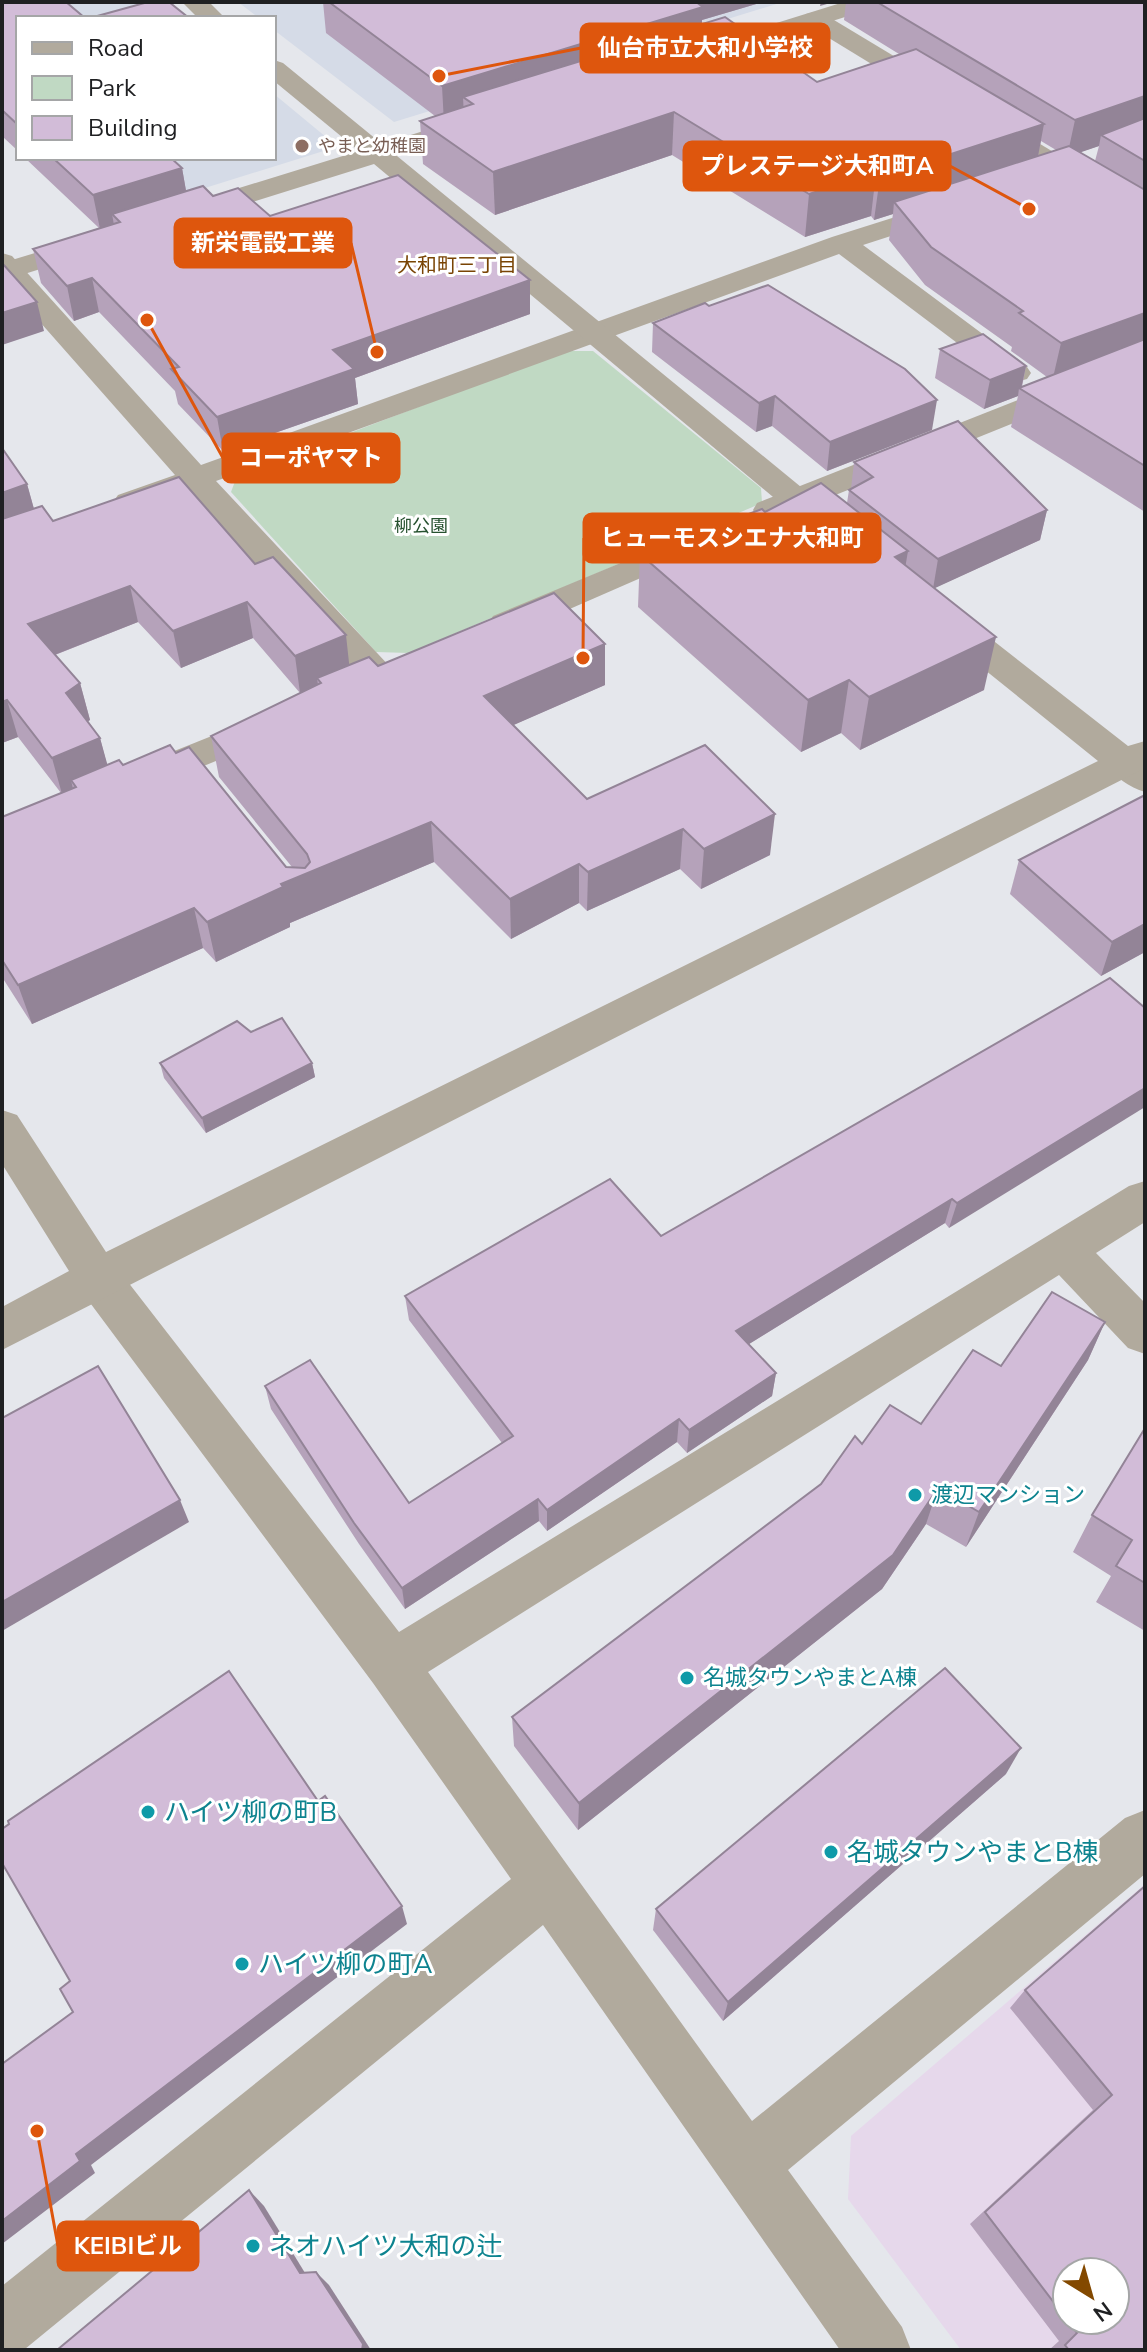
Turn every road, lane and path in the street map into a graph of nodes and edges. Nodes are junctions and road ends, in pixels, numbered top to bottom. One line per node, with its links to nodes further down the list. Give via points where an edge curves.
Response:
1 (194, 2): 3 (street)
2 (869, 2): 4 (street)
3 (211, 16)
4 (815, 19): 5 (street); 9 (street)
5 (677, 61)
6 (276, 70): 8 (street)
7 (499, 116): 8 (street)
8 (380, 153): 12 (street); 17 (street)
9 (1079, 165): 10 (street); 13 (street)
10 (1036, 179)
11 (976, 199): 15 (street)
12 (174, 218)
13 (1145, 219)
14 (114, 237): 16 (street)
15 (842, 243): 17 (street); 19 (street)
16 (4, 268): 20 (street)
17 (593, 333): 20 (street); 21 (street)
18 (1145, 359): 19 (street)
19 (1049, 398): 21 (street)
20 (195, 478): 22 (street); 26 (street)
21 (794, 499): 23 (street); 25 (street)
22 (106, 510)
23 (867, 558)
24 (928, 606): 28 (street)
25 (480, 635)
26 (380, 678)
27 (292, 715): 29 (street)
28 (1138, 765): 33 (street)
29 (117, 789)
30 (2, 1127): 33 (street)
31 (1145, 1199): 32 (street)
32 (1064, 1250): 35 (street); 36 (street)
33 (98, 1278): 34 (street); 36 (street)
34 (2, 1330)
35 (1145, 1334)
36 (392, 1665): 38 (street)
37 (1145, 1838): 39 (street)
38 (548, 1885): 39 (street); 40 (street)
39 (747, 2164): 41 (street)
40 (2, 2326)
41 (879, 2350)

